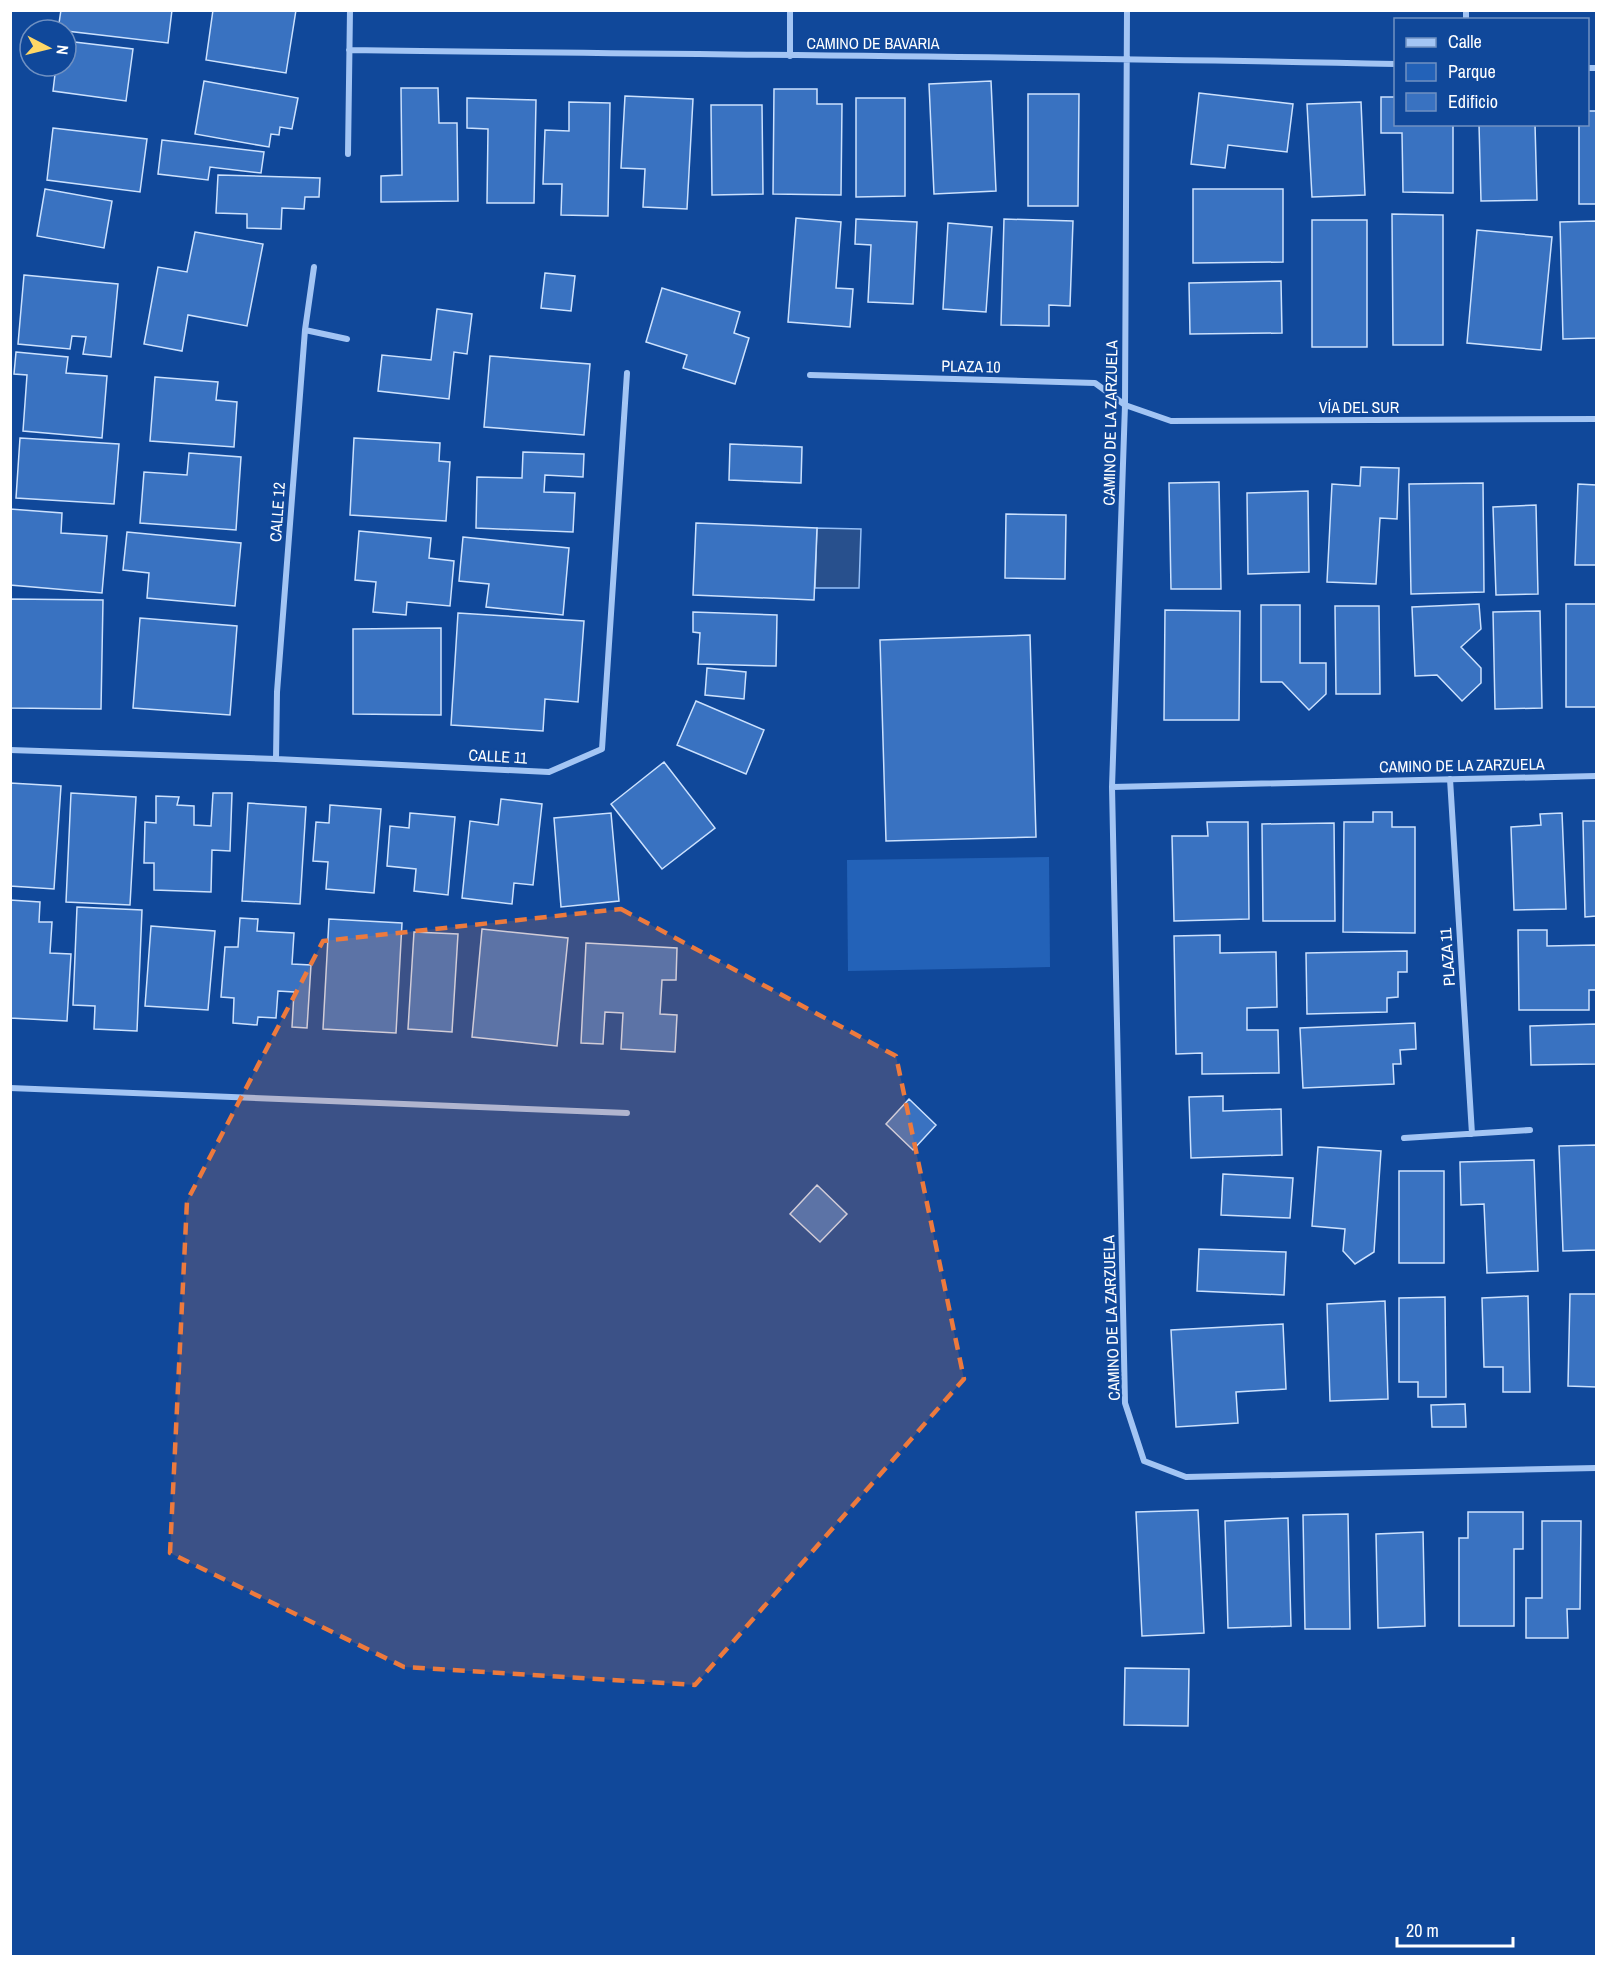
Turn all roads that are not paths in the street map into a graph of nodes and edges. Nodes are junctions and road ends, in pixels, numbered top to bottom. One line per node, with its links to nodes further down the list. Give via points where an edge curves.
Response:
1 (350, 10): 4 (street)
2 (790, 10): 5 (street)
3 (1127, 10): 6 (street, CAMINO DE LA ZARZUELA)
4 (349, 50): 5 (street, CAMINO DE BAVARIA); 8 (street)
5 (790, 56): 6 (street, CAMINO DE BAVARIA)
6 (1126, 58): 7 (street, CAMINO DE BAVARIA); 14 (street, CAMINO DE LA ZARZUELA)
7 (1394, 64)
8 (348, 154)
9 (314, 267): 10 (street, CALLE 12)
10 (305, 330): 11 (street); 17 (street, CALLE 12, via 277,692)
11 (347, 339)
12 (627, 373): 17 (street, CALLE 11, via 602,749 549,772)
13 (810, 375): 14 (street, PLAZA 10, via 1095,383)
14 (1125, 405): 15 (street, VÍA DEL SUR, via 1171,422); 20 (street, CAMINO DE LA ZARZUELA)
15 (1596, 419)
16 (10, 750): 17 (street, CALLE 11)
17 (276, 759)
18 (1596, 776): 19 (street, CAMINO DE LA ZARZUELA)
19 (1450, 779): 20 (street, CAMINO DE LA ZARZUELA); 24 (street, PLAZA 11)
20 (1112, 787): 26 (street, CAMINO DE LA ZARZUELA, via 1125,1403 1144,1461 1186,1477)
21 (10, 1088): 22 (street)
22 (627, 1113)
23 (1530, 1130): 24 (street)
24 (1472, 1134): 25 (street)
25 (1404, 1138)
26 (1596, 1468)

